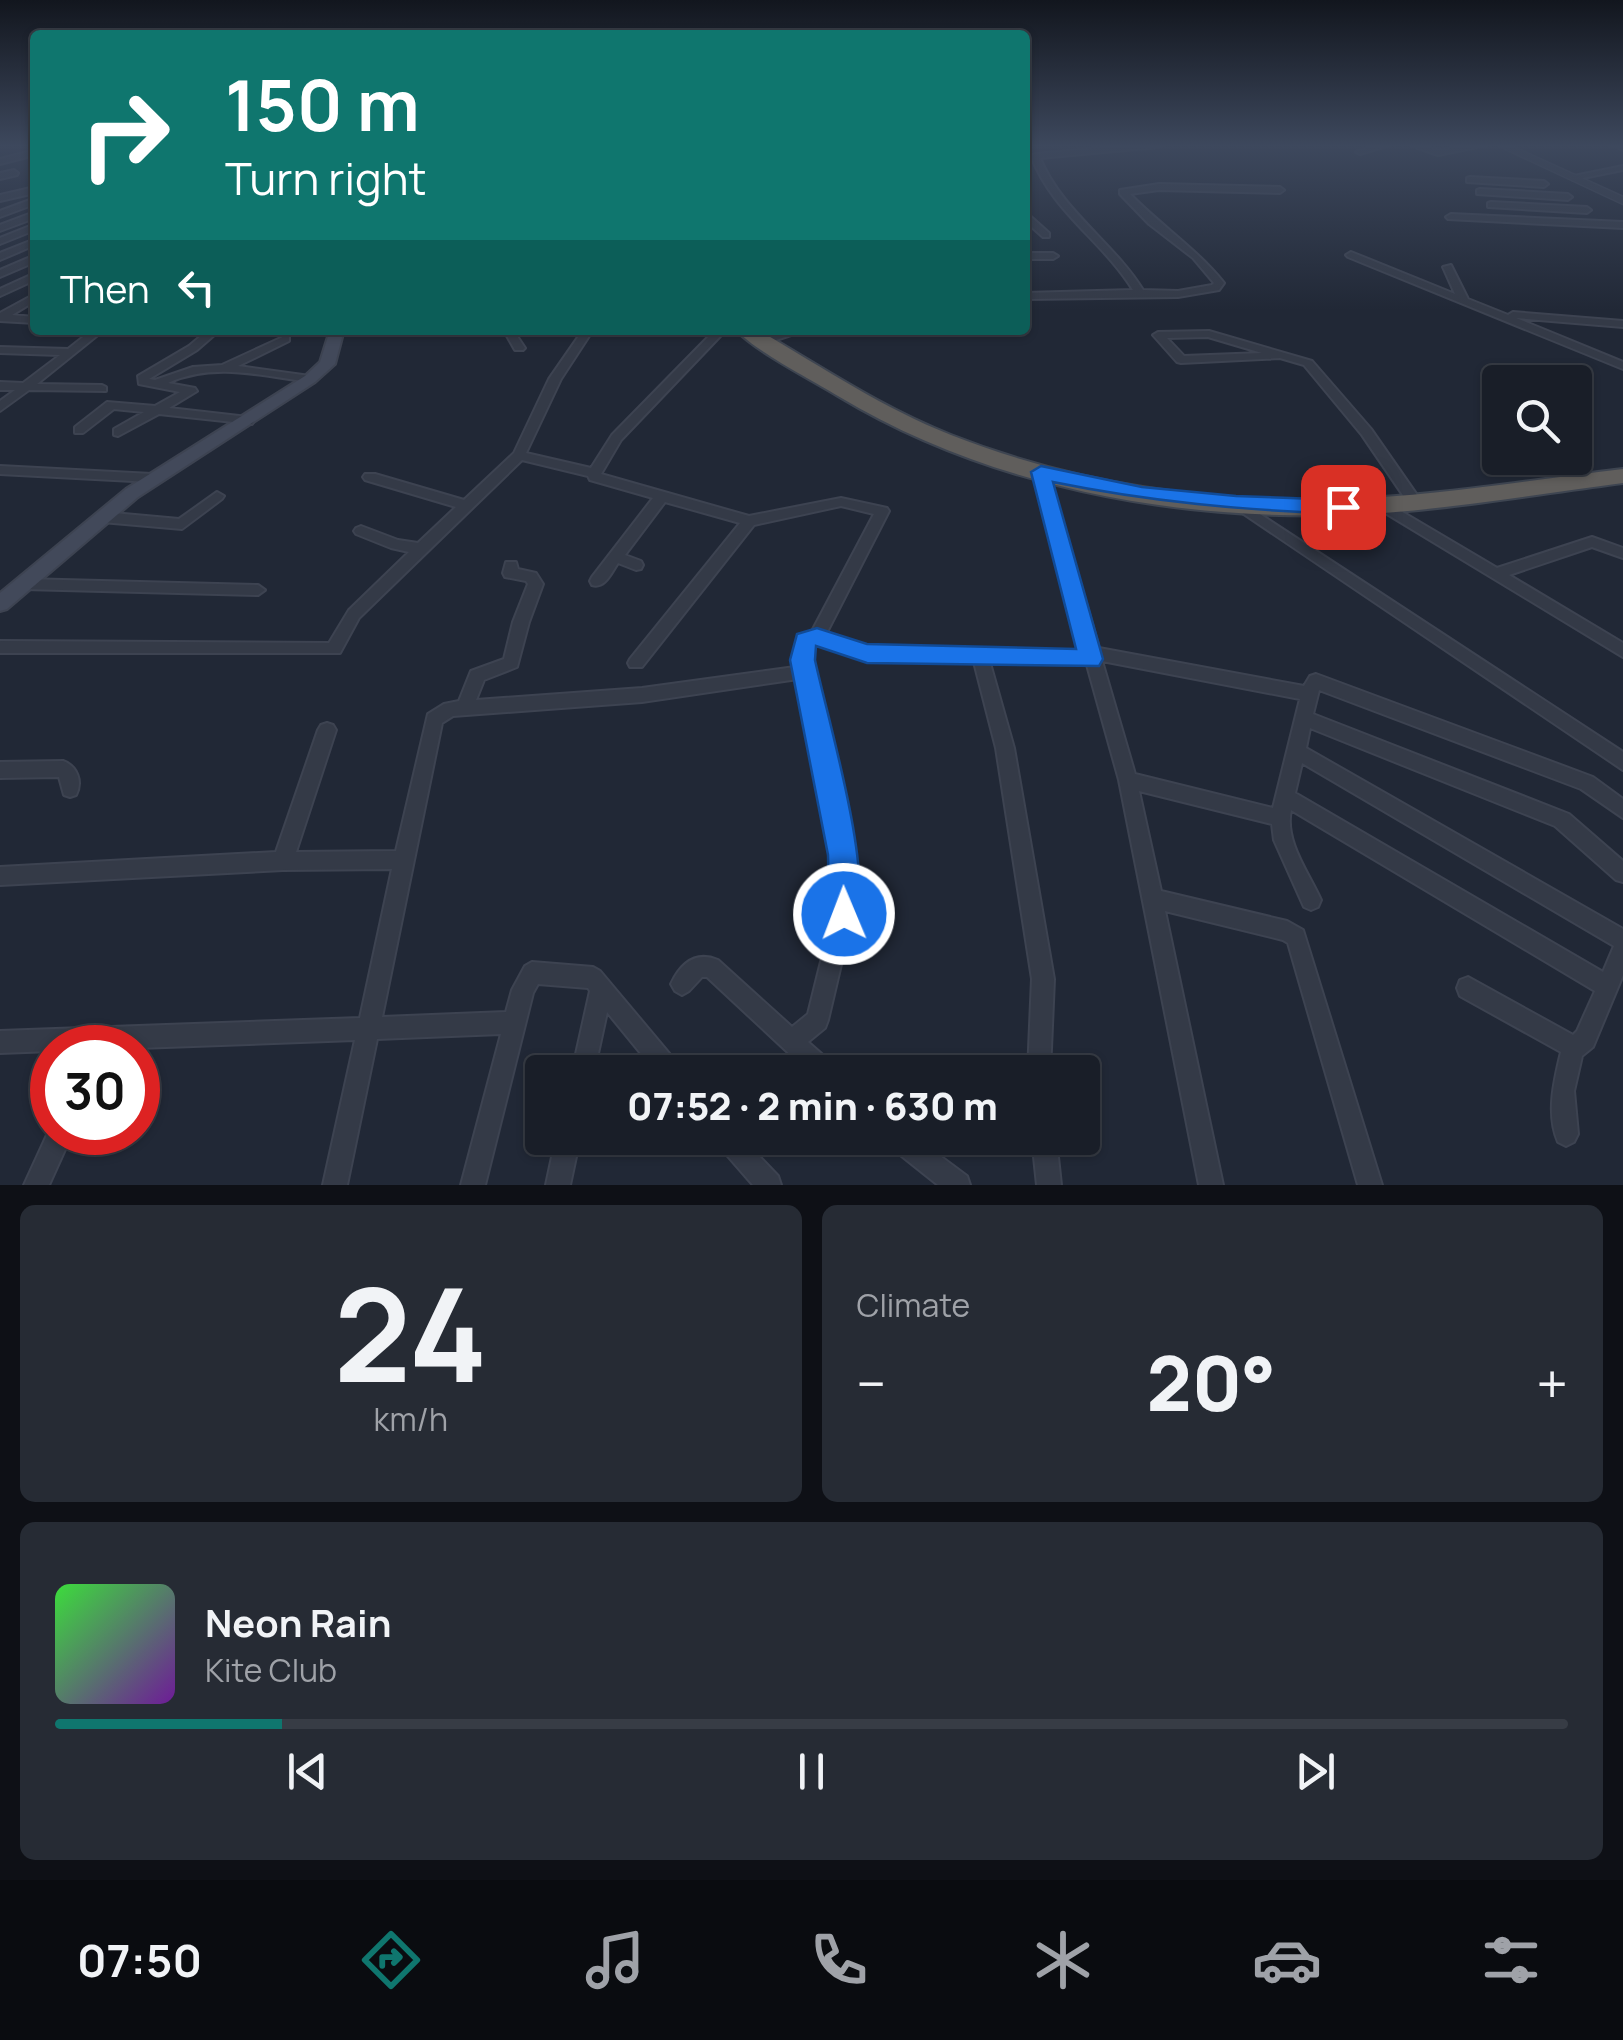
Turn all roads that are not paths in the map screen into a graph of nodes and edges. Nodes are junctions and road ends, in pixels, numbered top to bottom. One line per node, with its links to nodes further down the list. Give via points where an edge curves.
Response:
1 (30, 200): 8 (street)
2 (1059, 200): 30 (street)
3 (1132, 200): 30 (street, via 1220,285)
4 (1532, 200): 6 (street)
5 (1491, 206): 6 (street)
6 (1539, 208): 7 (street); 13 (street)
7 (1588, 210)
8 (4, 214): 10 (street)
9 (1451, 217): 13 (street)
10 (30, 219)
11 (1030, 220): 17 (street, via 1043,233)
12 (30, 221): 16 (street)
13 (1552, 221): 15 (street)
14 (30, 222): 18 (street)
15 (1623, 224)
16 (0, 228)
17 (1030, 232)
18 (0, 241)
19 (30, 244): 21 (street)
20 (1351, 254): 33 (street)
21 (2, 255): 24 (street)
22 (1030, 256): 23 (street)
23 (1053, 256)
24 (30, 259)
25 (30, 259): 27 (street)
26 (1448, 267): 33 (street)
27 (0, 274)
28 (30, 278): 29 (street)
29 (0, 293)
30 (1140, 293): 31 (street)
31 (1030, 296)
32 (30, 300): 35 (street, via 0,318)
33 (1463, 300): 34 (street)
34 (1499, 314): 36 (street); 46 (street)
35 (30, 320)
36 (1623, 324)
37 (93, 335): 49 (street)
38 (209, 335): 56 (street, via 144,376 143,382)
39 (335, 335): 55 (main road, via 327,364)
40 (513, 335): 47 (street)
41 (585, 335): 65 (street)
42 (717, 335): 68 (street, via 616,438)
43 (801, 335): 52 (street)
44 (754, 336): 52 (highway)
45 (284, 339): 54 (street)
46 (1572, 345): 51 (street); 53 (street)
47 (518, 348)
48 (0, 350): 49 (street)
49 (71, 352): 58 (street)
50 (1276, 356): 50 (street, via 1208,334 1158,334 1180,364); 74 (street, via 1310,364)
51 (1623, 358)
52 (798, 360): 67 (highway, via 900,421)
53 (1623, 366)
54 (226, 367): 55 (street); 56 (street, via 202,367)
55 (310, 380): 62 (main road)
56 (156, 384): 61 (street, via 192,389)
57 (0, 386): 58 (street)
58 (25, 387): 59 (street); 60 (street)
59 (102, 389)
60 (0, 407)
61 (162, 408): 62 (street); 63 (street, via 109,406); 64 (street)
62 (248, 420): 71 (main road)
63 (78, 430)
64 (118, 432)
65 (519, 455): 68 (street); 77 (street)
66 (0, 470): 71 (street)
67 (1041, 472): 75 (highway, via 1116,490); 94 (street)
68 (594, 473): 73 (street)
69 (1623, 476): 74 (highway)
70 (370, 477): 77 (street)
71 (152, 478): 78 (main road)
72 (216, 496): 78 (street, via 182,524)
73 (662, 496): 79 (street); 83 (street)
74 (1414, 500): 76 (highway)
75 (1236, 503): 76 (highway); 103 (street)
76 (1382, 504): 86 (street)
77 (466, 506): 81 (street)
78 (102, 517): 88 (main road)
79 (749, 520): 91 (street, via 841,502 882,511); 96 (street)
80 (361, 532): 81 (street)
81 (422, 549): 92 (street, via 354,614 334,649)
82 (1623, 553): 86 (street, via 1592,542)
83 (615, 556): 84 (street); 87 (street)
84 (636, 565)
85 (511, 566): 99 (street, via 510,572 536,584 512,661 476,676)
86 (1496, 574): 93 (street)
87 (596, 581)
88 (24, 584): 89 (street); 90 (main road)
89 (258, 590)
90 (0, 604)
91 (817, 637): 95 (street, via 862,653); 97 (street, via 804,643)
92 (0, 648)
93 (1623, 651)
94 (1090, 655): 95 (street); 98 (street); 105 (street)
95 (980, 656): 132 (street, via 1004,748 1043,979)
96 (636, 663)
97 (805, 672): 99 (street, via 642,695); 125 (street, via 843,855 845,906 817,1020)
98 (1310, 694): 100 (street); 108 (street, via 1312,684 1322,682 1588,783)
99 (465, 708): 110 (street, via 442,711 430,726)
100 (1304, 718): 102 (street); 112 (street, via 1562,820)
101 (327, 730): 111 (street)
102 (1296, 751): 107 (street); 116 (street)
103 (1623, 762)
104 (0, 770): 106 (street, via 63,769)
105 (1128, 780): 109 (street); 114 (street)
106 (70, 789)
107 (1286, 797): 109 (street); 119 (street)
108 (1623, 810)
109 (1280, 818): 115 (street)
110 (404, 860): 111 (street); 123 (street)
111 (283, 861): 113 (street)
112 (1623, 873)
113 (0, 876)
114 (1151, 898): 146 (street); 147 (street, via 1296,936)
115 (1311, 900)
116 (1623, 940)
117 (1623, 950): 119 (street)
118 (682, 984): 125 (street, via 708,965)
119 (1608, 986): 128 (street, via 1585,1039)
120 (1468, 988): 128 (street)
121 (600, 992): 122 (street, via 590,977 532,973); 129 (street); 130 (street)
122 (515, 1022): 123 (street); 141 (street)
123 (366, 1028): 124 (street); 140 (street)
124 (160, 1040)
125 (792, 1040): 131 (street)
126 (0, 1042): 127 (street)
127 (30, 1042)
128 (1572, 1047): 133 (street, via 1563,1091)
129 (586, 1055)
130 (655, 1055)
131 (808, 1055)
132 (1040, 1055)
133 (1566, 1134)
134 (50, 1155): 139 (street)
135 (564, 1155): 142 (street)
136 (742, 1155): 143 (street)
137 (920, 1155): 144 (street)
138 (1046, 1155): 145 (street)
139 (36, 1185)
140 (336, 1185)
141 (473, 1185)
142 (558, 1185)
143 (769, 1185)
144 (958, 1185)
145 (1050, 1185)
146 (1211, 1185)
147 (1370, 1185)

